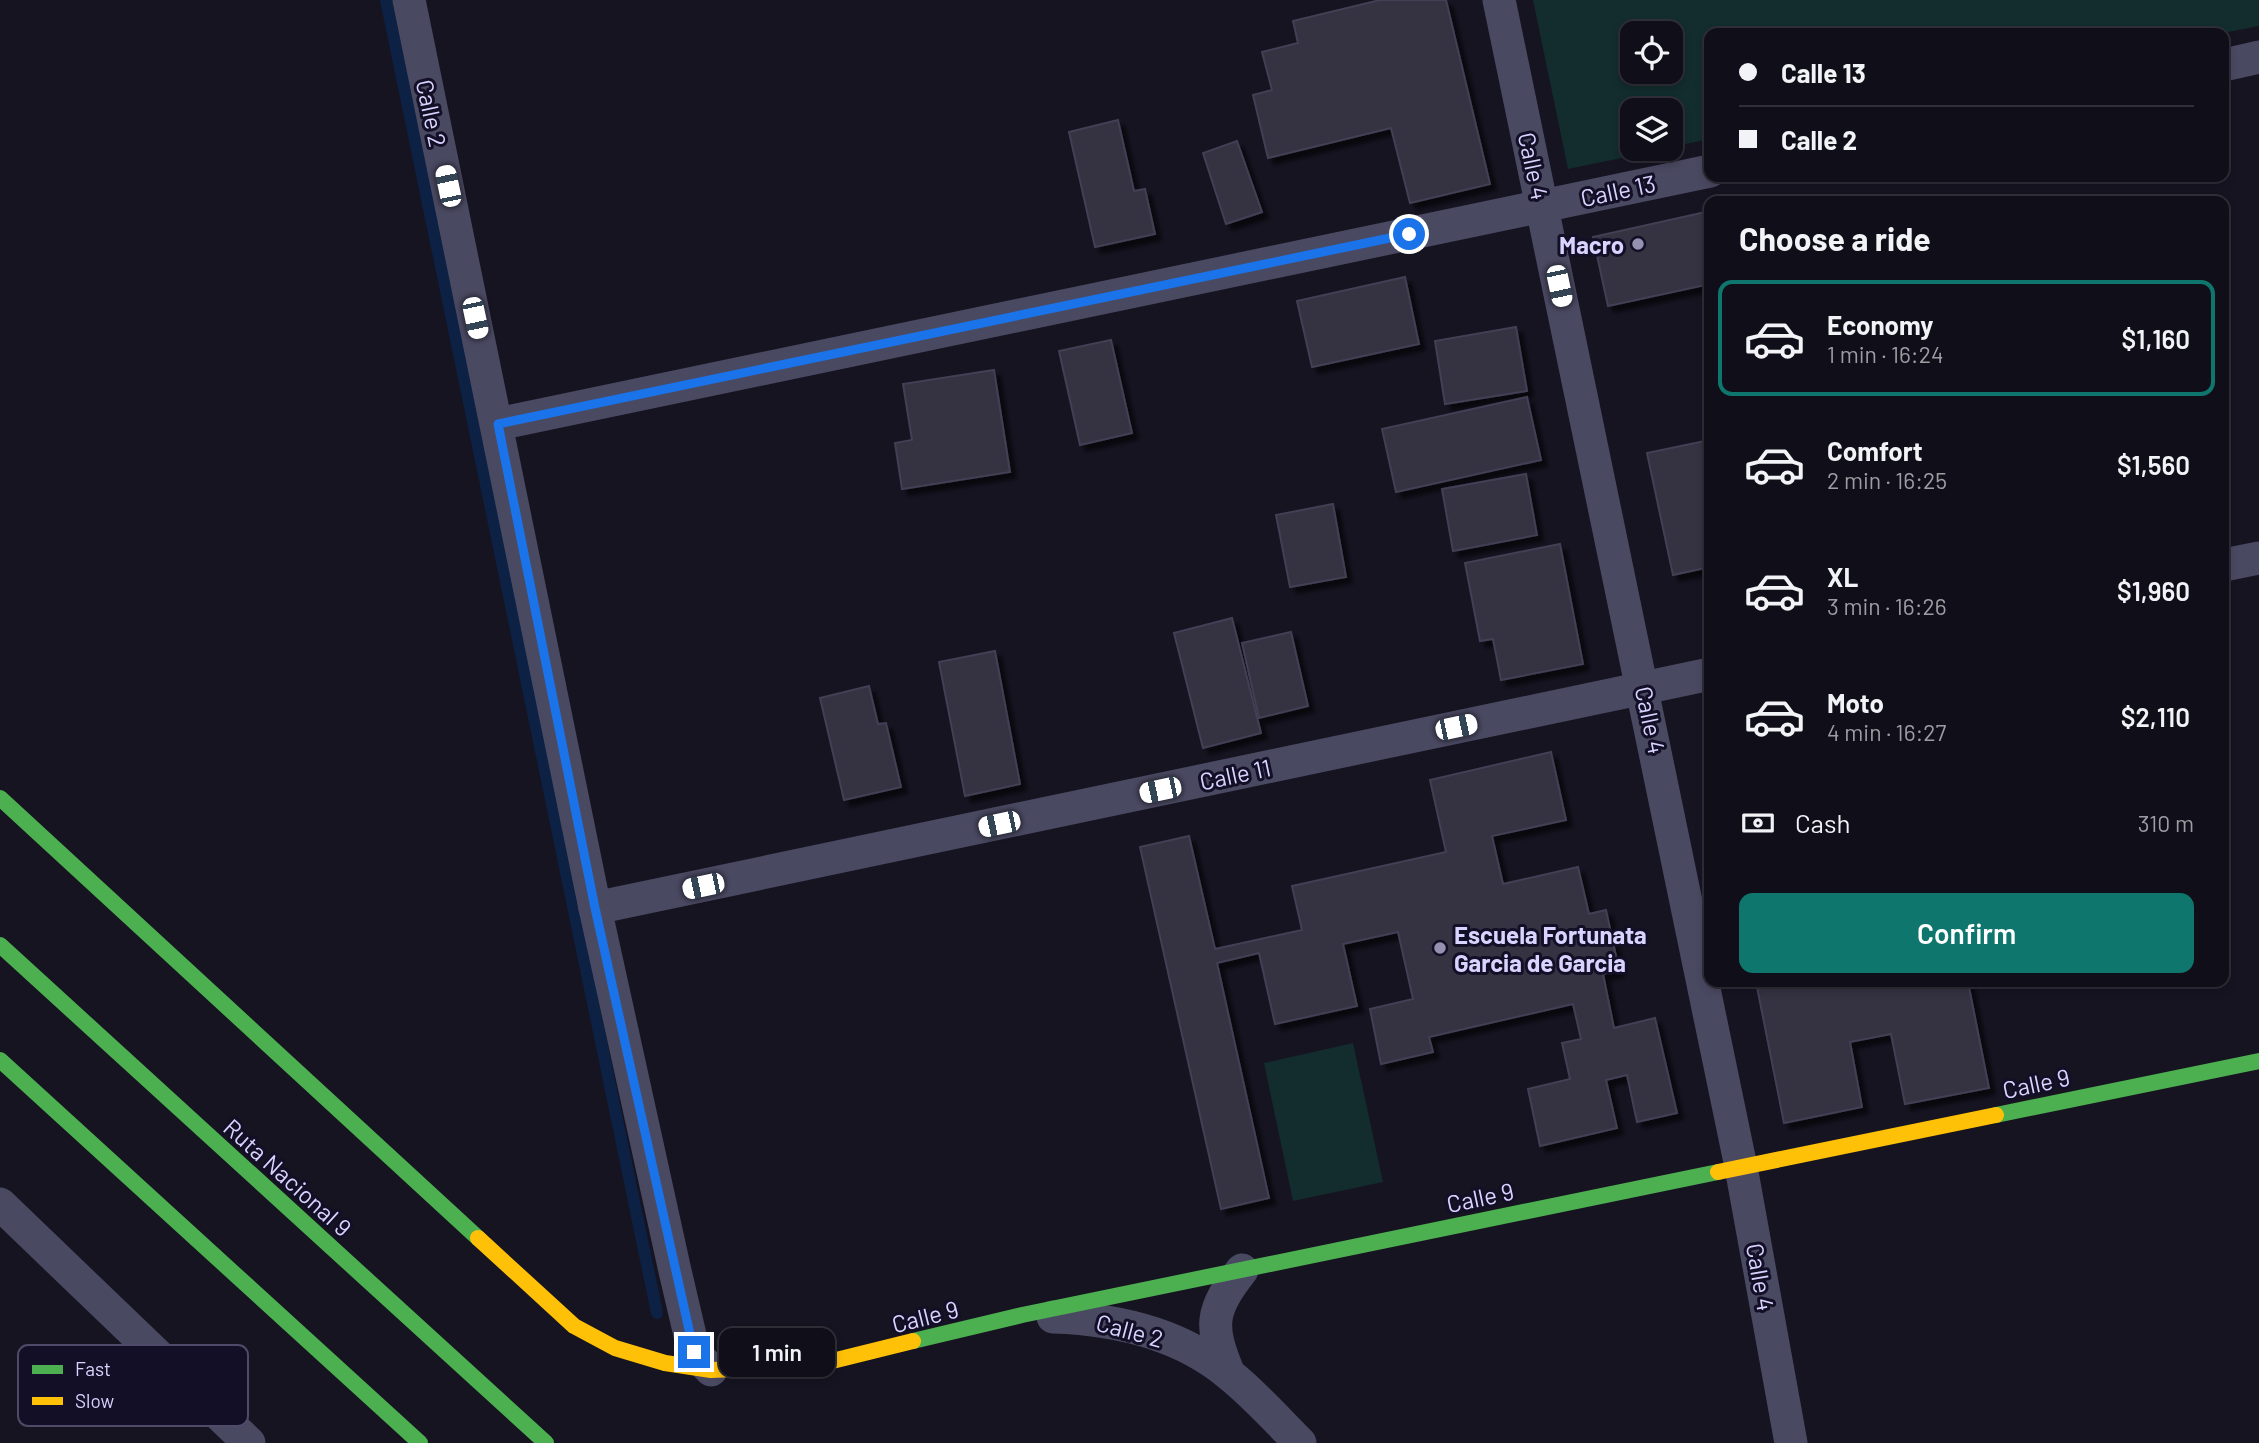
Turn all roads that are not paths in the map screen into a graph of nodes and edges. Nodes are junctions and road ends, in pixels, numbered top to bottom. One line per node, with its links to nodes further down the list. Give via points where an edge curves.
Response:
1 (409, 0): 7 (street, Calle 2)
2 (1499, 0): 6 (street, Calle 4)
3 (2259, 58): 4 (street)
4 (2229, 64)
5 (1704, 172): 6 (street, Calle 13)
6 (1543, 206): 7 (street, Calle 13); 11 (street, Calle 4)
7 (498, 424): 13 (street, Calle 2)
8 (2259, 558): 9 (street)
9 (2229, 564)
10 (1704, 675): 11 (street, Calle 11)
11 (1644, 688): 13 (street, Calle 11); 15 (street, Calle 4)
12 (0, 798): 24 (main road, Calle 9, via 574,1326 615,1348)
13 (595, 908): 24 (street, Calle 2, via 694,1352)
14 (0, 945): 29 (main road, Ruta Nacional 9)
15 (1704, 984)
16 (1705, 987): 19 (street, Calle 4)
17 (0, 1060): 28 (main road)
18 (2259, 1061): 19 (main road, Calle 9)
19 (1741, 1167): 21 (main road, Calle 9); 31 (street, Calle 4)
20 (0, 1204): 23 (street)
21 (1241, 1270): 22 (main road, Calle 9); 25 (street, Calle 2, via 1219,1299 1216,1318 1217,1344)
22 (1022, 1315): 24 (main road, Calle 9, via 812,1366); 25 (street, Calle 2, via 1097,1319 1143,1328 1185,1346)
23 (147, 1345)
24 (711, 1370)
25 (1229, 1374): 30 (street, Calle 2)
26 (231, 1426): 27 (street)
27 (249, 1443)
28 (420, 1443)
29 (546, 1443)
30 (1300, 1443)
31 (1791, 1443)

